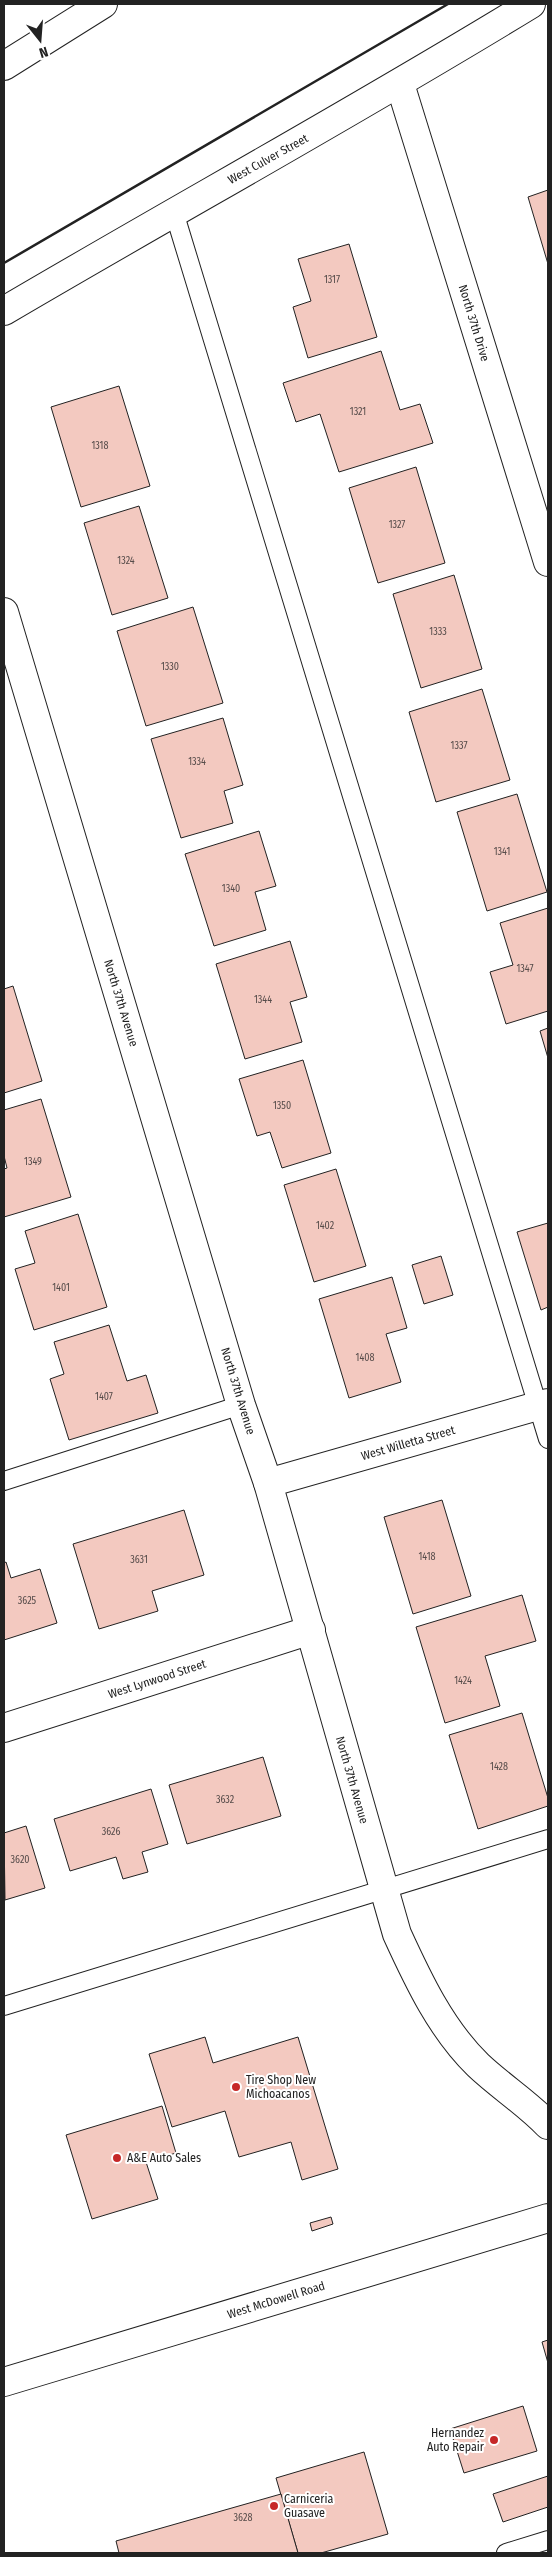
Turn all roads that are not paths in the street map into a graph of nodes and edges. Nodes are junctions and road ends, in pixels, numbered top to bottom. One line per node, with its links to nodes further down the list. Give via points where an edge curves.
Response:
1 (103, 4): 3 (main road)
2 (531, 4): 4 (main road, West Culver Street)
3 (4, 66)
4 (400, 84): 5 (main road, West Culver Street); 7 (main road, North 37th Drive)
5 (174, 212): 6 (main road, West Culver Street); 10 (lane)
6 (4, 312)
7 (548, 562)
8 (4, 612): 9 (main road, North 37th Avenue)
9 (241, 1405): 12 (lane); 13 (main road, North 37th Avenue)
10 (543, 1405): 11 (lane); 13 (main road, West Willetta Street)
11 (548, 1439)
12 (4, 1482)
13 (268, 1483): 14 (main road, North 37th Avenue)
14 (311, 1630): 15 (main road, West Lynwood Street); 17 (main road, North 37th Avenue)
15 (4, 1728)
16 (548, 1839): 17 (lane)
17 (383, 1888): 18 (lane); 19 (main road, North 37th Avenue, via 397,1934 421,1986 449,2030 476,2064)
18 (4, 2006)
19 (548, 2125)
20 (548, 2218): 21 (main road, West McDowell Road)
21 (4, 2382)
22 (548, 2540): 23 (lane)
23 (506, 2553)

